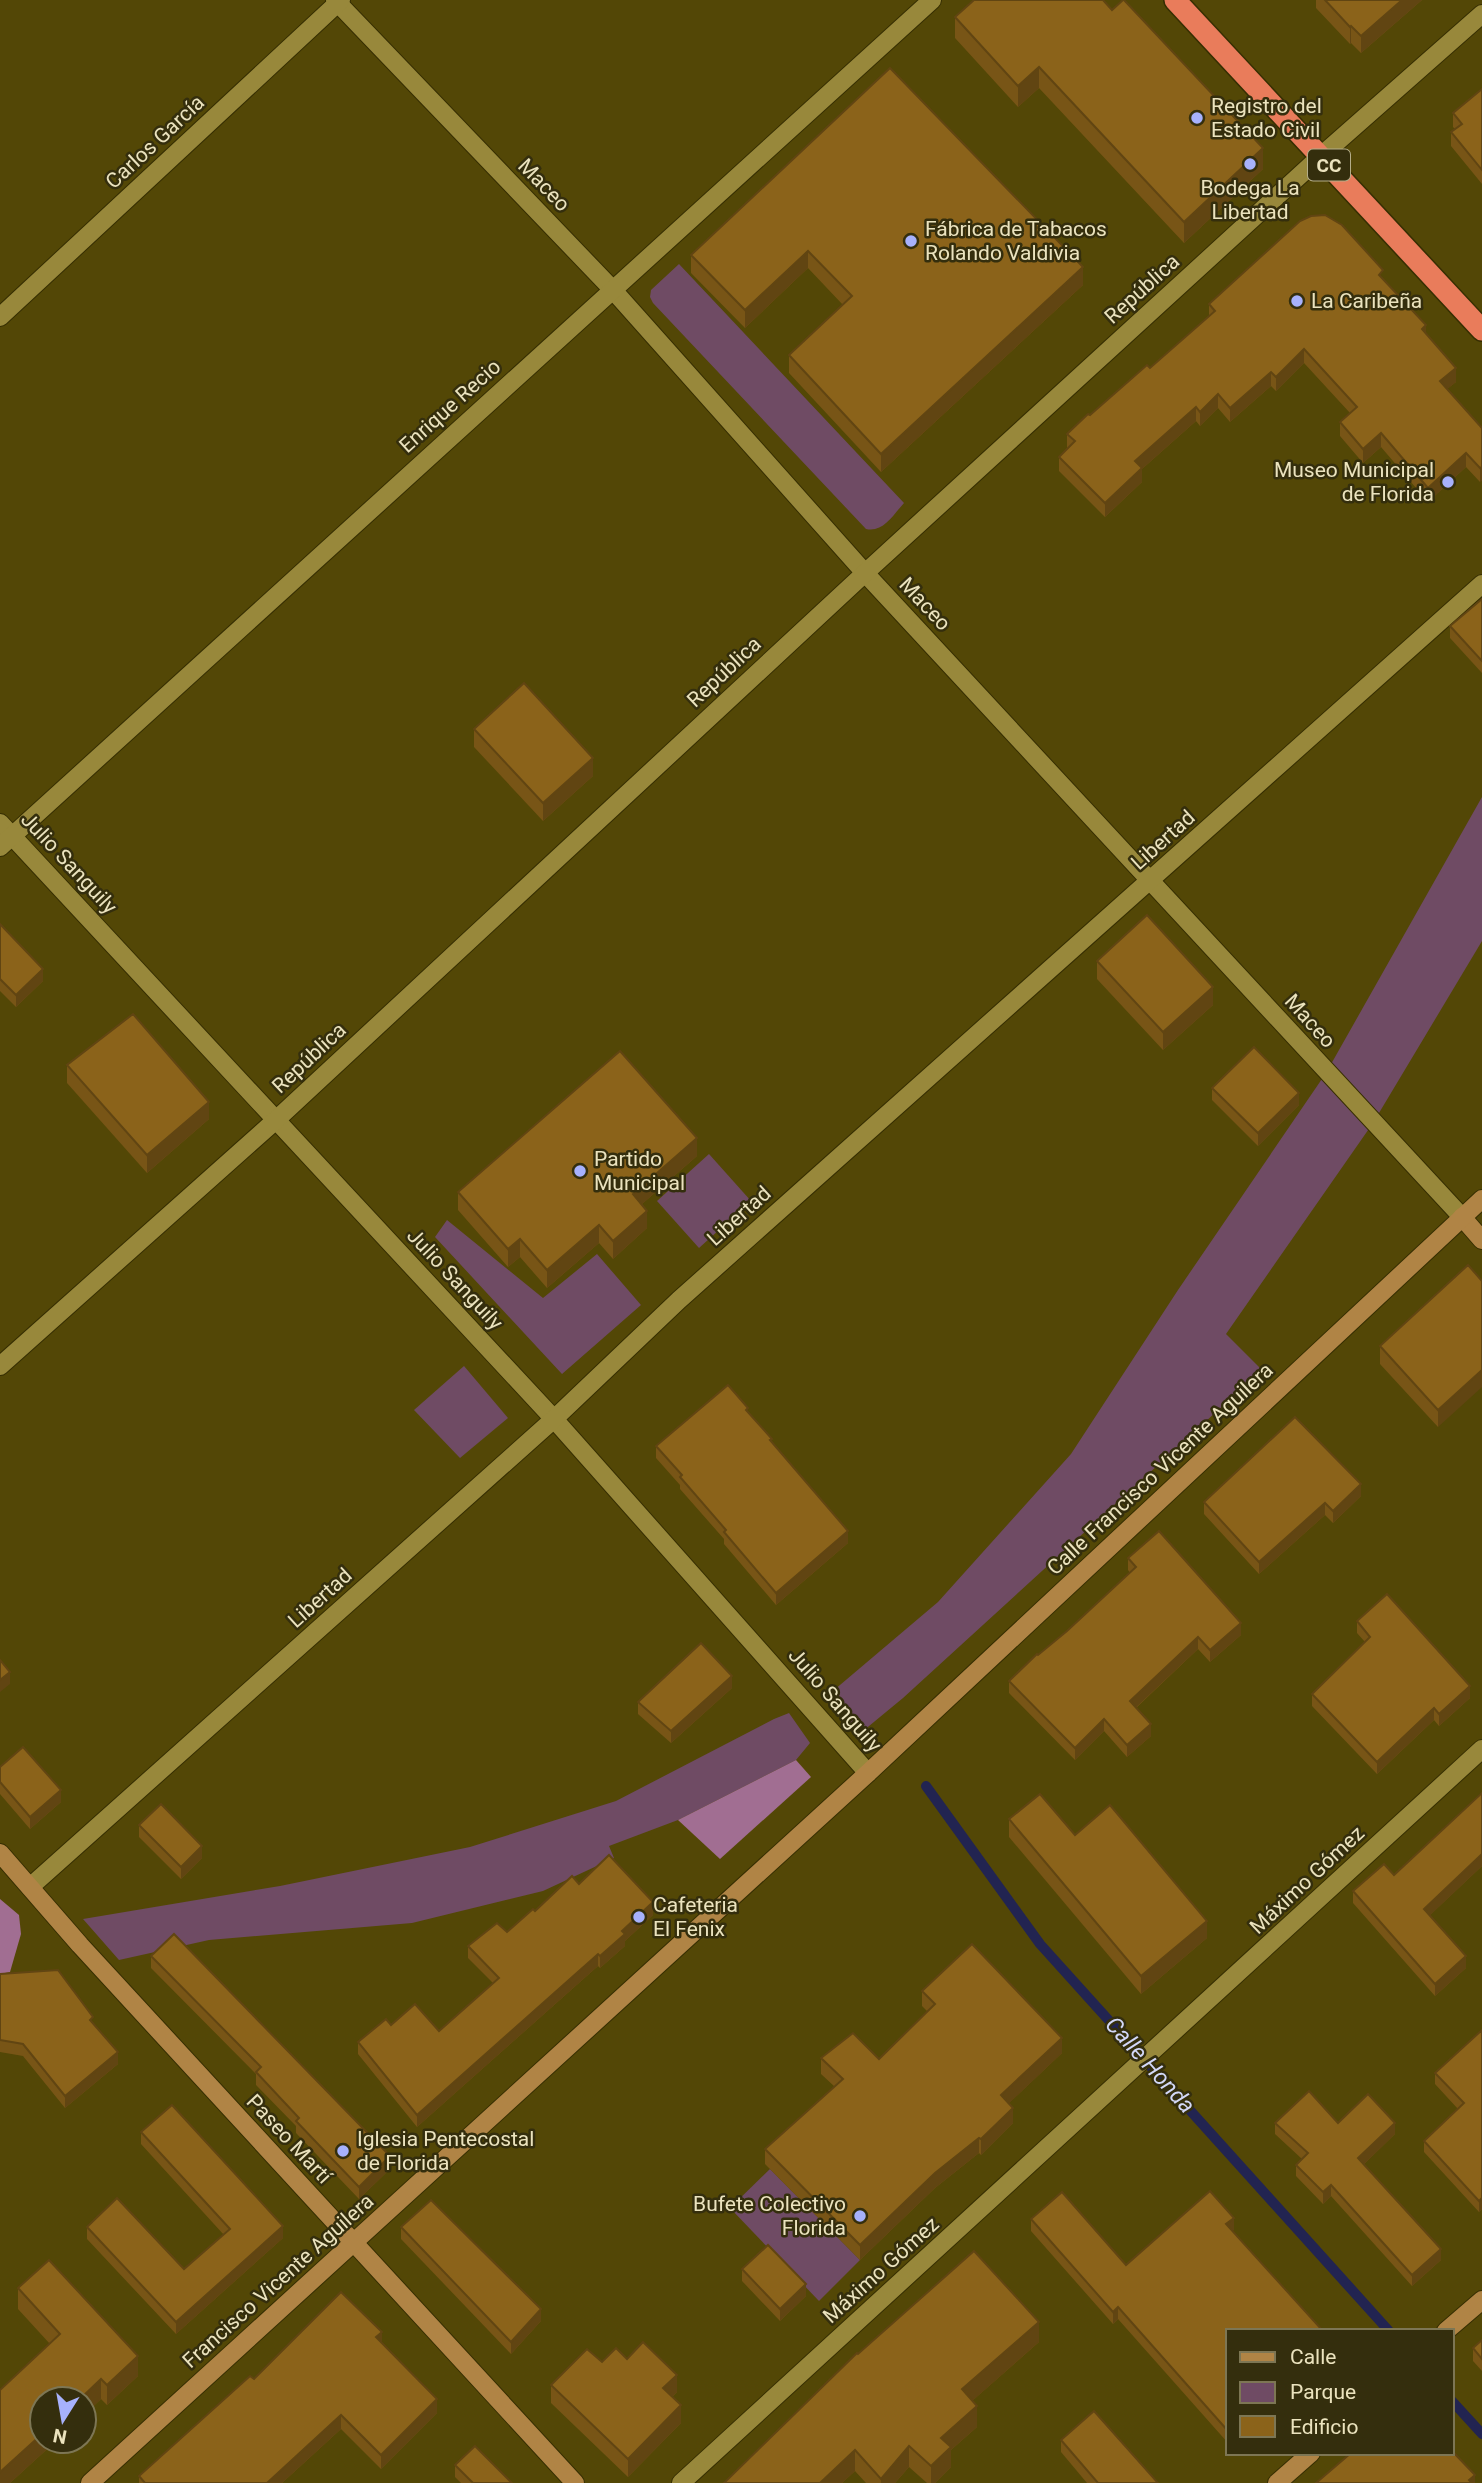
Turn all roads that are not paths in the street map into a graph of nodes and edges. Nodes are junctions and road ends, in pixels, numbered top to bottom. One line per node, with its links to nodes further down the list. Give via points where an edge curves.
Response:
1 (932, 0): 6 (street, Enrique Recio)
2 (1175, 0): 5 (highway, CC)
3 (338, 1): 6 (street, Maceo); 7 (street, Carlos García)
4 (1482, 14): 5 (street, República)
5 (1321, 156): 8 (highway, CC); 9 (street, República)
6 (613, 289): 9 (street, Maceo); 11 (street, Enrique Recio)
7 (0, 317)
8 (1482, 330)
9 (865, 573): 12 (street, Maceo); 13 (street, República)
10 (1482, 584): 12 (street, Libertad)
11 (4, 835): 13 (street, Julio Sanguily)
12 (1151, 881): 15 (street, Maceo); 18 (street, Libertad, via 679,1300)
13 (277, 1119): 17 (street, República); 18 (street, Julio Sanguily)
14 (1482, 1199): 15 (street, Calle Francisco Vicente Aguilera)
15 (1462, 1217): 16 (street, Maceo); 20 (street, Calle Francisco Vicente Aguilera)
16 (1482, 1240)
17 (0, 1366)
18 (554, 1419): 20 (street, Julio Sanguily); 22 (street, Libertad)
19 (1482, 1749): 29 (street, Máximo Gómez)
20 (868, 1773): 23 (street, Francisco Vicente Aguilera)
21 (0, 1853): 22 (street, Paseo Martí)
22 (30, 1887): 23 (street, Paseo Martí)
23 (354, 2243): 27 (street, Francisco Vicente Aguilera); 28 (street, Paseo Martí)
24 (1482, 2301): 25 (street)
25 (1448, 2329)
26 (1309, 2455): 30 (street)
27 (90, 2483)
28 (575, 2483)
29 (681, 2483)
30 (1277, 2483)

